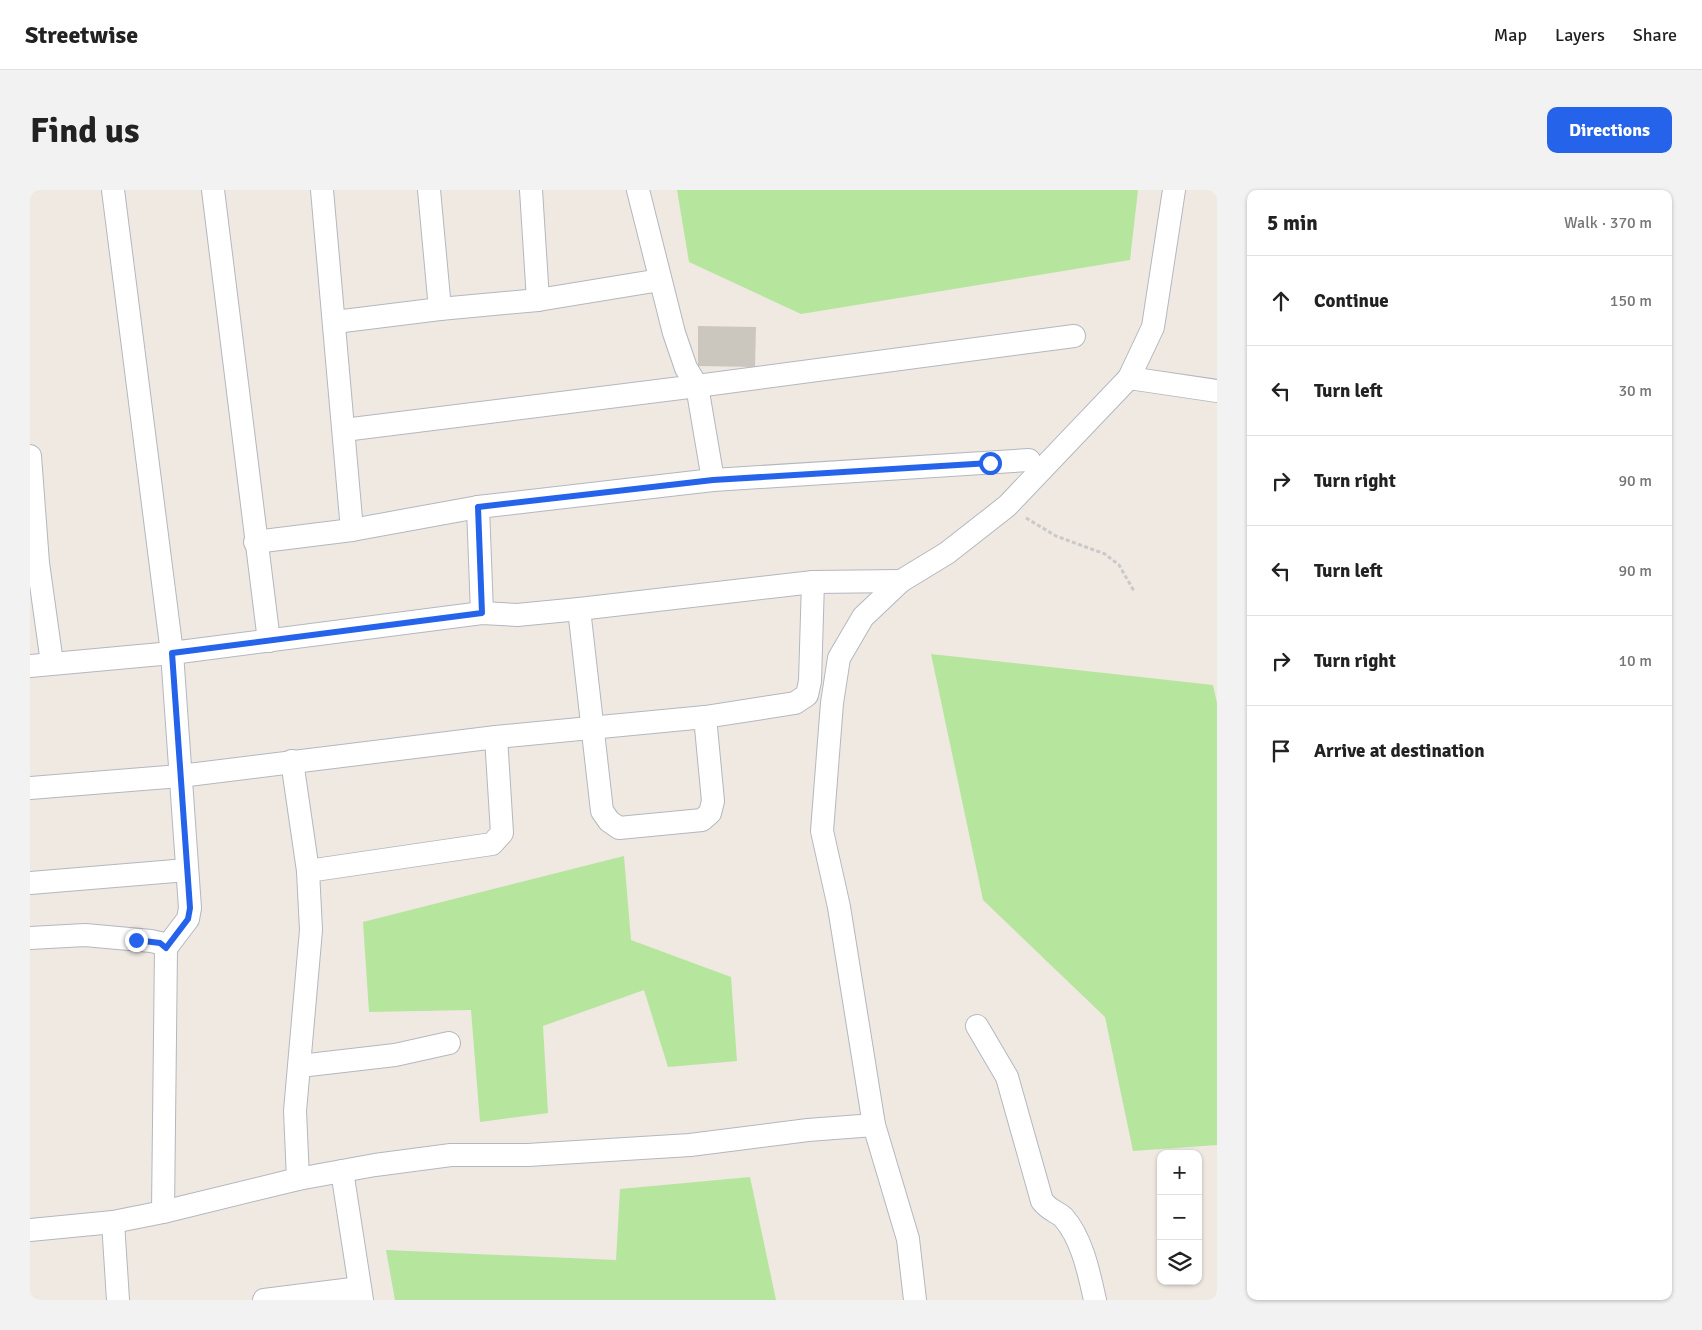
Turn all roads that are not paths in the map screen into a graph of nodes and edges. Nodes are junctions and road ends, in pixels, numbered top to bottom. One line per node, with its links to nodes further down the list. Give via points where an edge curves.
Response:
1 (113, 190): 29 (street)
2 (212, 190): 22 (street)
3 (322, 190): 11 (street)
4 (429, 190): 10 (street)
5 (531, 190): 9 (street)
6 (638, 190): 8 (street)
7 (1174, 190): 13 (street, via 1153,328)
8 (660, 280): 9 (street); 14 (street, via 686,368)
9 (538, 300): 10 (street)
10 (440, 309): 11 (street)
11 (335, 322): 16 (street)
12 (1074, 336): 14 (street)
13 (1129, 378): 15 (street); 24 (street, via 1006,506 947,553)
14 (697, 386): 16 (street); 19 (street)
15 (1217, 391)
16 (344, 430): 21 (street)
17 (30, 456): 23 (street)
18 (1030, 460): 19 (street)
19 (713, 480): 20 (street)
20 (478, 507): 21 (street); 27 (street)
21 (352, 530): 22 (street)
22 (255, 542): 28 (street)
23 (34, 564): 30 (street)
24 (901, 581): 25 (street); 46 (street, via 863,617 839,658 832,703 822,831 840,907)
25 (812, 582): 26 (street); 32 (street, via 807,695 795,703)
26 (578, 609): 27 (street); 33 (street)
27 (482, 613): 28 (street)
28 (269, 641): 29 (street)
29 (172, 653): 30 (street); 36 (street)
30 (52, 663): 31 (street)
31 (30, 666)
32 (705, 717): 33 (street); 33 (street, via 713,801 710,813 702,820 619,828 609,821 602,811)
33 (591, 729): 34 (street)
34 (496, 738): 35 (street); 39 (street, via 502,833 492,844)
35 (292, 761): 36 (street); 39 (street)
36 (180, 776): 37 (street); 38 (street)
37 (30, 788)
38 (187, 870): 40 (street); 42 (street, via 188,919)
39 (308, 871): 45 (street, via 311,930)
40 (30, 883)
41 (30, 938): 42 (street, via 85,935 151,941)
42 (166, 948): 49 (street)
43 (977, 1026): 56 (street, via 1007,1077 1042,1201 1049,1210 1062,1216 1078,1241)
44 (449, 1043): 45 (street, via 395,1055)
45 (300, 1066): 48 (street, via 295,1111)
46 (874, 1124): 47 (street, via 690,1145 528,1155 451,1155); 55 (street, via 908,1239)
47 (342, 1171): 48 (street); 52 (street)
48 (298, 1179): 49 (street)
49 (162, 1212): 50 (street)
50 (113, 1222): 51 (street); 53 (street)
51 (30, 1230)
52 (361, 1294): 54 (street)
53 (118, 1300)
54 (264, 1300)
55 (915, 1300)
56 (1096, 1300)

